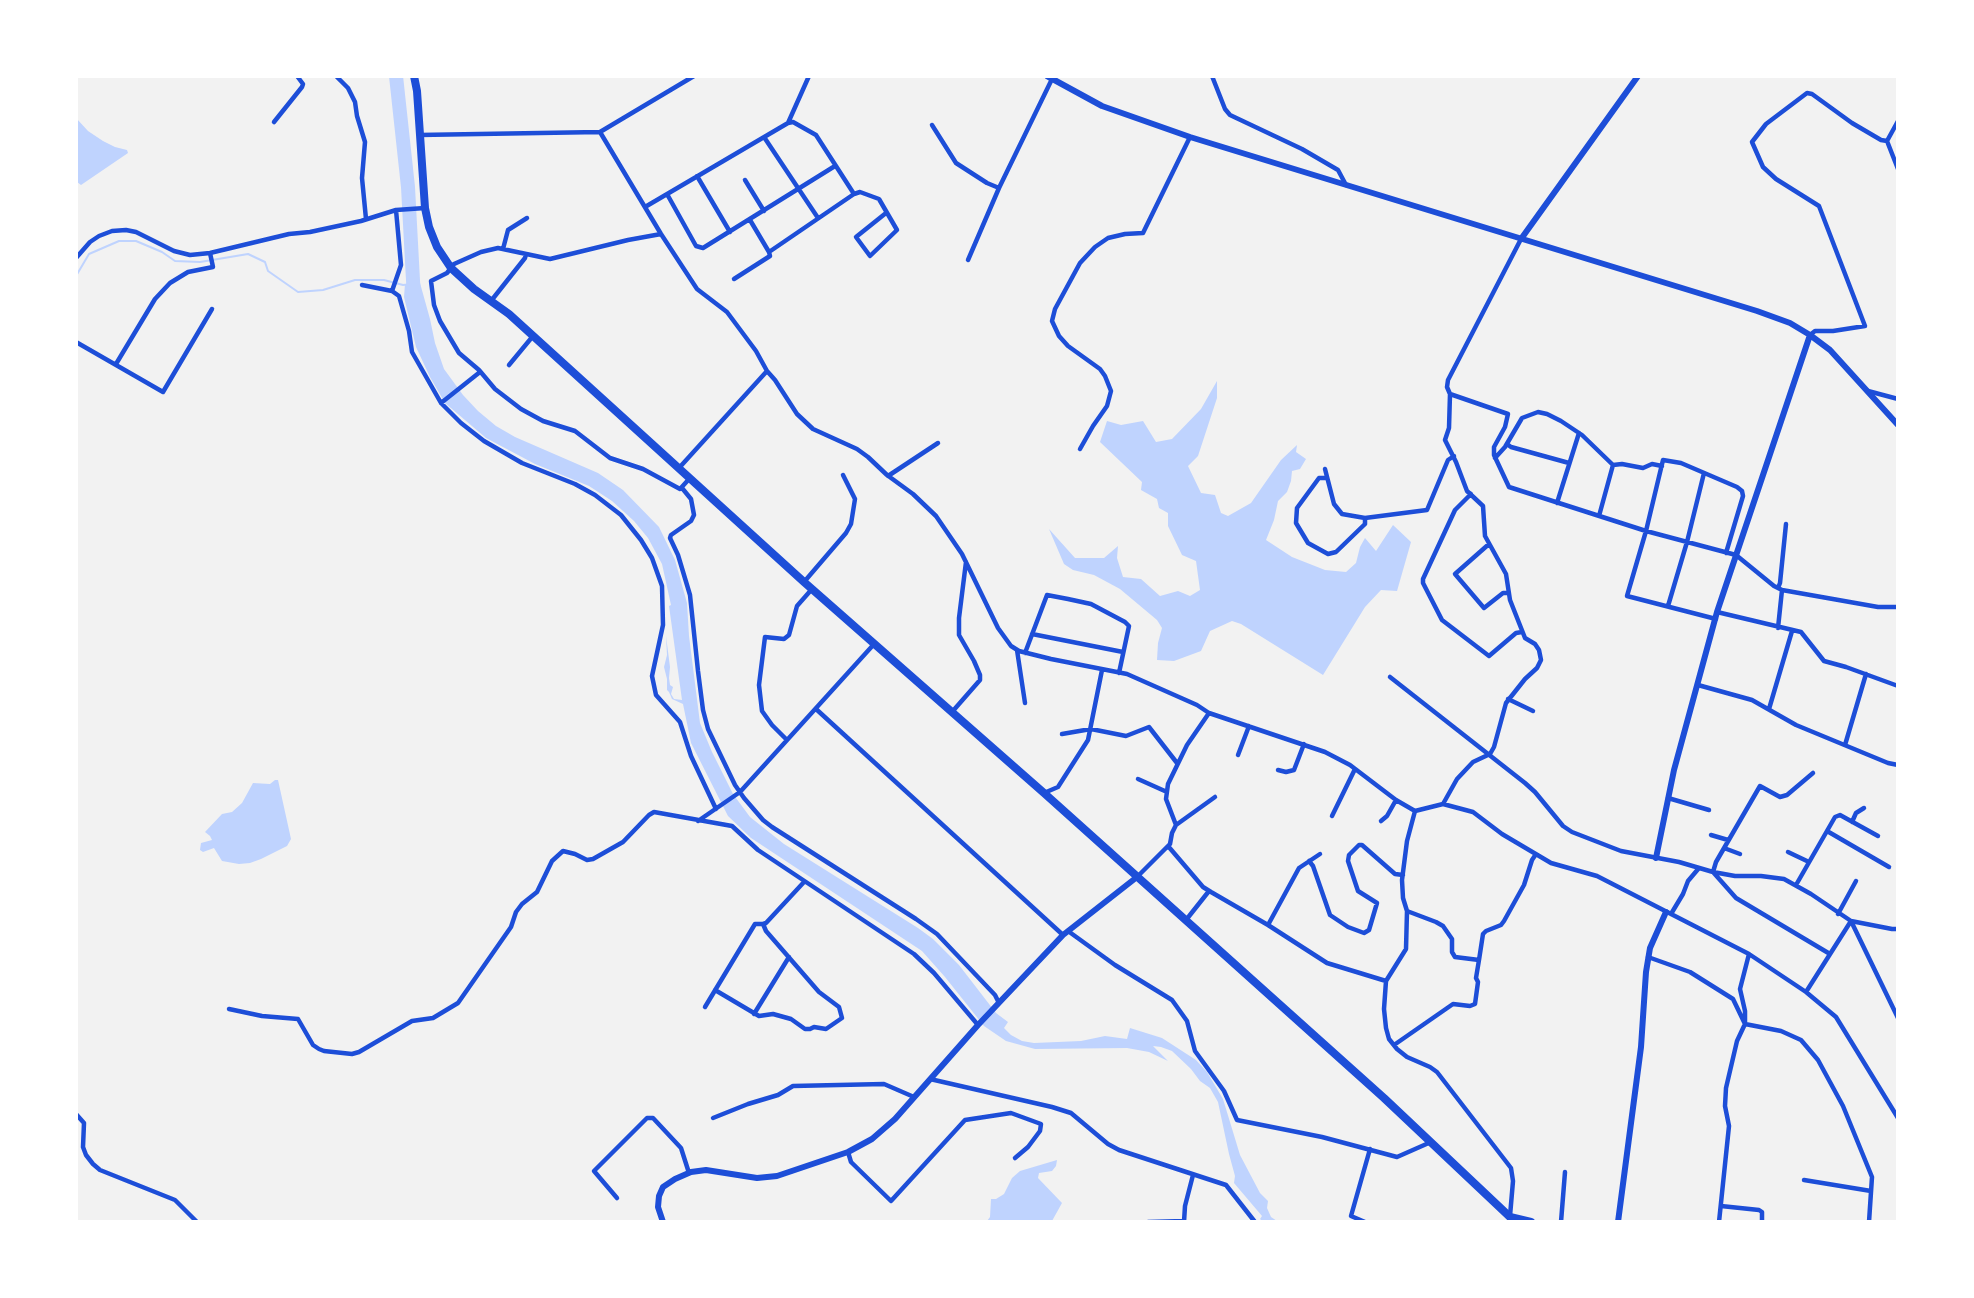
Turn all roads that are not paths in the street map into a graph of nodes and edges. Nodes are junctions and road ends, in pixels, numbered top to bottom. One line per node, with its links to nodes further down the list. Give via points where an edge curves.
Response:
1 (297, 76): 10 (street, via 302,87)
2 (336, 76): 34 (street, via 356,102 365,142 362,178)
3 (414, 76): 14 (main road)
4 (694, 76): 13 (street)
5 (810, 76): 11 (street)
6 (1212, 76): 22 (street, via 1230,115 1338,170)
7 (1638, 76): 38 (street)
8 (1049, 78): 16 (street, via 1102,106); 23 (street)
9 (1898, 121): 17 (street)
10 (274, 122)
11 (788, 123): 15 (street); 18 (street, via 816,135)
12 (932, 125): 23 (street, via 956,163)
13 (600, 132): 14 (street); 27 (street)
14 (419, 135): 28 (main road)
15 (764, 137): 20 (street); 24 (street)
16 (1190, 137): 22 (street); 66 (street, via 1143,233 1108,238 1095,247 1080,263 1055,309 1052,321 1059,336 1100,369 1112,391)
17 (1887, 141): 19 (street); 51 (street, via 1807,93 1766,124 1752,142 1763,167 1819,206 1865,326 1815,331)
18 (835, 166): 24 (street); 26 (street)
19 (1898, 169)
20 (697, 176): 25 (street); 36 (street)
21 (745, 180): 30 (street)
22 (1346, 185): 38 (street)
23 (999, 188): 44 (street)
24 (799, 189): 30 (street); 33 (street)
25 (666, 194): 27 (street); 36 (street, via 696,246 703,248)
26 (854, 194): 31 (street, via 860,192 879,199); 33 (street)
27 (645, 207): 37 (street)
28 (421, 208): 29 (street); 45 (main road)
29 (396, 210): 34 (street); 48 (street, via 401,265)
30 (764, 211): 35 (street)
31 (886, 213): 31 (street, via 897,230 870,256 856,237)
32 (527, 218): 39 (street, via 508,230)
33 (819, 218): 40 (street)
34 (366, 219): 41 (street)
35 (750, 220): 36 (street); 40 (street)
36 (730, 232)
37 (661, 234): 42 (street, via 550,259); 56 (street, via 698,289 727,312)
38 (1521, 239): 51 (street, via 1757,311); 59 (street, via 1448,380)
39 (503, 249): 42 (street); 45 (street, via 481,252)
40 (769, 252): 46 (street, via 770,256)
41 (210, 253): 43 (street, via 181,253 126,230 99,236); 54 (street, via 213,267 188,272 170,283 155,300)
42 (526, 254): 49 (street)
43 (76, 258)
44 (968, 260)
45 (451, 268): 49 (main road); 57 (street, via 431,281 434,304 459,352)
46 (734, 279)
47 (362, 285): 48 (street)
48 (392, 291): 61 (street, via 401,298 412,352)
49 (491, 301): 52 (main road)
50 (212, 309): 54 (street, via 164,392)
51 (1810, 335): 58 (street, via 1830,350); 89 (street)
52 (533, 336): 55 (street); 72 (main road)
53 (76, 342): 54 (street)
54 (116, 364)
55 (509, 364)
56 (767, 370): 72 (street); 76 (street, via 797,414 813,429 857,449)
57 (480, 372): 61 (street); 79 (street, via 502,395 536,418 575,431 610,458)
58 (1866, 390): 60 (street); 62 (street)
59 (1450, 394): 67 (street, via 1445,440); 68 (street, via 1508,414 1494,447)
60 (1898, 399)
61 (441, 402): 140 (street, via 484,441 607,502 641,540 662,586 664,619 651,676 656,695 680,722 691,756)
62 (1898, 425)
63 (1579, 433): 65 (street, via 1538,412 1522,418); 69 (street); 70 (street)
64 (938, 443): 76 (street)
65 (1507, 444): 68 (street); 69 (street)
66 (1080, 449)
67 (1454, 456): 80 (street); 83 (street, via 1448,459 1427,510)
68 (1495, 458): 81 (street, via 1509,487)
69 (1569, 463): 81 (street)
70 (1613, 465): 71 (street); 82 (street)
71 (1662, 465): 74 (street, via 1663,460 1668,460); 85 (street)
72 (679, 468): 77 (main road)
73 (1324, 469): 78 (street)
74 (1704, 473): 86 (street); 88 (street, via 1742,491)
75 (843, 474): 91 (street, via 855,499 851,524)
76 (888, 476): 90 (street, via 936,516)
77 (690, 478): 79 (street); 91 (main road)
78 (1327, 478): 83 (street, via 1334,504 1342,514); 83 (street, via 1318,478 1297,508 1296,523 1308,543 1328,554 1336,552 1365,524)
79 (682, 488): 133 (street, via 691,499 694,515 670,538 690,595 708,729)
80 (1471, 494): 87 (street, via 1483,506 1485,536); 100 (street, via 1455,510 1423,583 1442,620 1489,656)
81 (1557, 503): 82 (street)
82 (1599, 516): 85 (street)
83 (1365, 518)
84 (1786, 524): 93 (street)
85 (1646, 531): 86 (street); 95 (street, via 1627,596)
86 (1687, 542): 88 (street); 95 (street)
87 (1490, 544): 94 (street, via 1506,574); 94 (street, via 1455,574 1484,608 1503,593)
88 (1726, 553): 89 (street)
89 (1736, 555): 93 (street); 97 (street)
90 (966, 562): 103 (street, via 998,628); 117 (street, via 959,635 980,680)
91 (804, 582): 92 (main road)
92 (812, 589): 102 (main road); 122 (street, via 797,606 789,635 784,639 765,637 759,685 762,711)
93 (1780, 589): 96 (street, via 1878,607); 98 (street)
94 (1509, 593): 100 (street)
95 (1668, 606): 97 (street)
96 (1898, 607)
97 (1717, 616): 98 (street); 110 (street)
98 (1778, 628): 99 (street)
99 (1792, 631): 108 (street, via 1801,632 1824,661); 115 (street)
100 (1522, 632): 112 (street, via 1535,644 1541,660)
101 (1032, 633): 104 (street); 105 (street); 105 (street, via 1047,595 1068,598 1091,604 1125,622 1129,626)
102 (875, 643): 114 (street); 117 (main road)
103 (1017, 650): 104 (street); 113 (street)
104 (1025, 652): 106 (street)
105 (1123, 652): 107 (street)
106 (1102, 670): 107 (street); 120 (street)
107 (1119, 673): 118 (street)
108 (1866, 674): 111 (street); 124 (street)
109 (1390, 677): 125 (street)
110 (1698, 685): 115 (street, via 1752,700); 137 (street)
111 (1898, 686)
112 (1508, 699): 116 (street); 125 (street)
113 (1025, 703)
114 (816, 709): 122 (street); 179 (street)
115 (1769, 709): 124 (street)
116 (1533, 711)
117 (952, 712): 135 (main road)
118 (1209, 713): 119 (street); 127 (street)
119 (1249, 726): 123 (street); 126 (street)
120 (1091, 729): 121 (street); 127 (street, via 1126,736 1149,728); 135 (street, via 1058,787)
121 (1062, 734)
122 (786, 740): 133 (street)
123 (1304, 744): 129 (street, via 1336,756); 130 (street, via 1294,770)
124 (1845, 745): 128 (street)
125 (1490, 754): 139 (street, via 1473,762 1457,779); 159 (street, via 1535,792 1572,832 1621,851)
126 (1238, 755)
127 (1178, 764): 134 (street)
128 (1898, 765)
129 (1355, 769): 138 (street); 144 (street)
130 (1278, 770)
131 (1813, 773): 152 (street, via 1780,797 1760,786)
132 (1138, 779): 134 (street)
133 (740, 792): 140 (street); 188 (street, via 772,827 937,934 995,996)
134 (1167, 792): 148 (street)
135 (1044, 793): 166 (main road)
136 (1215, 797): 148 (street)
137 (1668, 798): 142 (street); 159 (street)
138 (1396, 800): 143 (street); 146 (street)
139 (1443, 804): 143 (street); 157 (street, via 1473,812)
140 (718, 808): 145 (street)
141 (1864, 808): 147 (street)
142 (1709, 810)
143 (1415, 812): 165 (street)
144 (1332, 816)
145 (698, 821): 168 (street, via 732,826); 190 (street, via 654,813 623,842 593,859 563,851 552,861 537,892 516,912 511,927 458,1003 433,1018 412,1021 359,1052 319,1049 298,1019)
146 (1381, 821)
147 (1852, 822): 149 (street, via 1840,815); 151 (street)
148 (1176, 825): 153 (street)
149 (1827, 831): 161 (street); 162 (street)
150 (1711, 835): 152 (street)
151 (1878, 836)
152 (1728, 840): 154 (street)
153 (1168, 846): 166 (street); 170 (street)
154 (1724, 848): 158 (street); 164 (street)
155 (1788, 852): 161 (street)
156 (1320, 854): 160 (street)
157 (1536, 854): 172 (street, via 1562,867 1597,876); 184 (street, via 1504,921 1483,934)
158 (1740, 854)
159 (1656, 858): 163 (street)
160 (1309, 861): 165 (street, via 1330,915 1364,933 1369,930 1377,903 1358,891 1349,855 1362,845 1395,874); 177 (street, via 1299,868)
161 (1809, 862): 169 (street)
162 (1889, 867)
163 (1699, 868): 164 (street); 172 (street)
164 (1713, 873): 169 (street, via 1784,879); 181 (street, via 1736,898)
165 (1402, 875): 171 (street)
166 (1137, 877): 174 (main road); 179 (street)
167 (1856, 881): 173 (street)
168 (804, 882): 176 (street); 193 (street, via 914,954)
169 (1796, 885): 173 (street)
170 (1209, 891): 174 (street); 177 (street)
171 (1407, 911): 184 (street, via 1443,926 1452,939 1455,957); 185 (street, via 1406,949)
172 (1669, 913): 180 (street); 183 (street)
173 (1838, 914): 175 (street)
174 (1186, 920): 201 (main road)
175 (1851, 921): 178 (street); 181 (street); 192 (street)
176 (763, 924): 182 (street); 186 (street, via 755,924)
177 (1268, 925): 185 (street, via 1328,963)
178 (1898, 929)
179 (1065, 933): 188 (street); 202 (street, via 1172,1000 1186,1021 1195,1051 1224,1091 1237,1120)
180 (1749, 954): 187 (street); 194 (street, via 1740,989)
181 (1830, 954): 187 (street)
182 (789, 957): 191 (street); 191 (street, via 819,992 839,1007 842,1018 826,1029 805,1029 791,1019)
183 (1648, 957): 194 (street, via 1690,972 1733,999); 220 (street, via 1641,1047)
184 (1479, 960): 195 (street, via 1475,1004 1453,1004)
185 (1386, 981): 195 (street, via 1386,1028)
186 (715, 990): 189 (street); 191 (street)
187 (1806, 992): 200 (street, via 1836,1017)
188 (997, 1004): 193 (street)
189 (705, 1007)
190 (229, 1009)
191 (754, 1014)
192 (1898, 1018)
193 (979, 1024): 196 (street)
194 (1745, 1024): 209 (street, via 1781,1031 1801,1040 1818,1060 1872,1177); 211 (street, via 1726,1088 1729,1126)
195 (1394, 1045): 212 (street, via 1407,1057 1437,1072 1507,1161 1513,1181)
196 (930, 1079): 197 (street); 207 (street, via 1071,1113 1119,1150)
197 (914, 1097): 199 (street, via 884,1084 793,1086); 203 (street, via 885,1129)
198 (76, 1114): 213 (street, via 84,1123 83,1147 93,1164 175,1200)
199 (713, 1118)
200 (1898, 1118)
201 (1431, 1142): 202 (street, via 1397,1157); 212 (main road)
202 (1370, 1149): 217 (street, via 1351,1216)
203 (848, 1152): 204 (street, via 851,1162 891,1201 965,1120 1011,1113 1041,1124 1028,1147); 206 (street, via 777,1176 757,1178 706,1170)
204 (1015, 1158)
205 (1565, 1172): 219 (street)
206 (689, 1173): 210 (street, via 681,1148 653,1118 647,1118 594,1171); 214 (street, via 663,1187 658,1207)
207 (1193, 1175): 215 (street, via 1184,1221); 216 (street, via 1226,1185)
208 (1804, 1180): 209 (street)
209 (1871, 1191): 223 (street)
210 (617, 1198)
211 (1721, 1206): 221 (street); 222 (street, via 1759,1210)
212 (1514, 1220): 218 (main road)
213 (196, 1221)
214 (663, 1221)
215 (1148, 1221)
216 (1255, 1221)
217 (1365, 1221)
218 (1531, 1221)
219 (1561, 1221)
220 (1618, 1221)
221 (1719, 1221)
222 (1762, 1221)
223 (1869, 1221)

